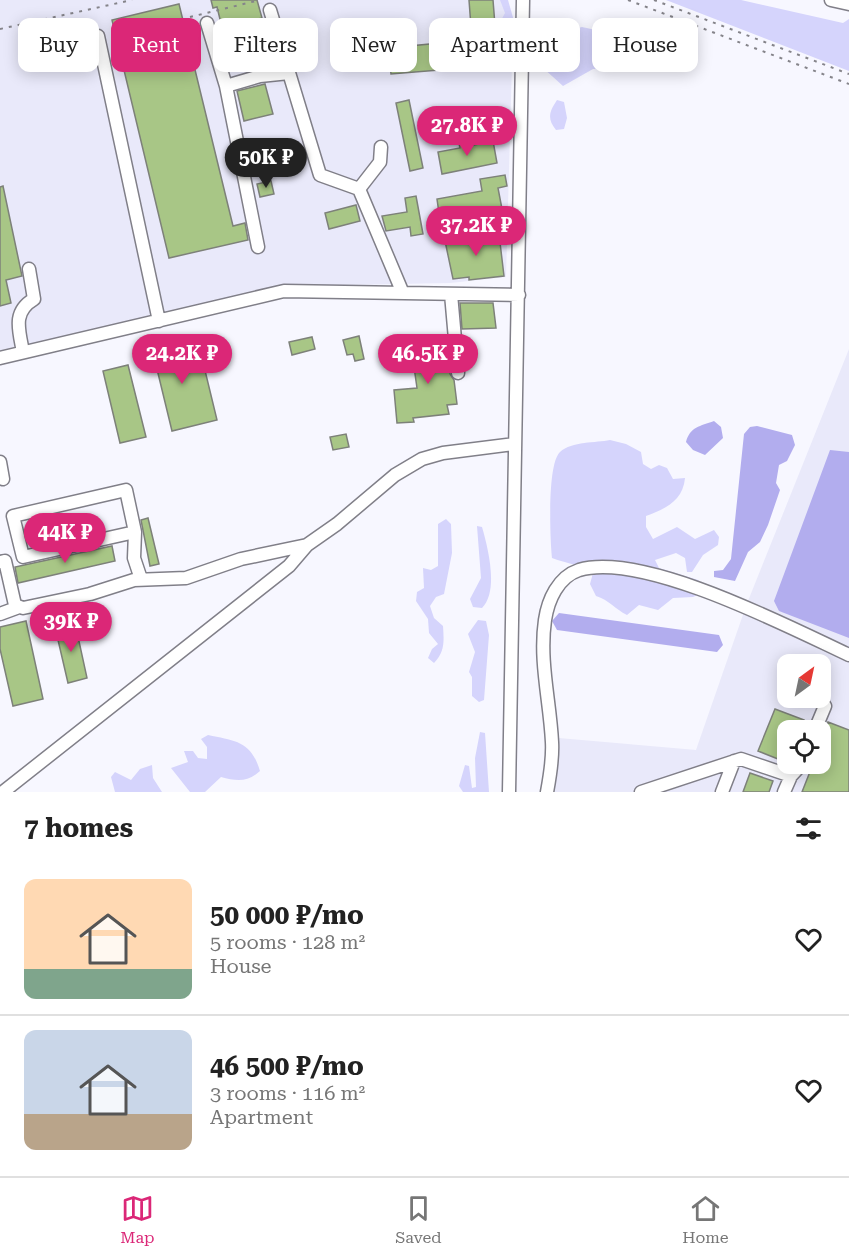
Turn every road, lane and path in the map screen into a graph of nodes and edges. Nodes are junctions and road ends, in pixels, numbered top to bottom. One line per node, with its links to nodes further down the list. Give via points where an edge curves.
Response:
1 (523, 0): 15 (street)
2 (831, 0): 3 (street)
3 (849, 4)
4 (270, 10): 7 (street)
5 (207, 23): 8 (street)
6 (99, 41): 16 (street)
7 (289, 73): 8 (street); 10 (street, via 320,176)
8 (226, 86): 11 (street)
9 (381, 147): 10 (street, via 380,162)
10 (359, 189): 13 (street)
11 (258, 247)
12 (29, 269): 17 (street, via 34,299 24,305 17,320)
13 (402, 291): 14 (street); 16 (street, via 284,291)
14 (452, 294): 15 (street); 19 (street)
15 (519, 295): 20 (street)
16 (159, 321): 17 (street)
17 (23, 352): 18 (street)
18 (0, 358)
19 (458, 373)
20 (514, 444): 24 (street, via 422,459 395,475); 33 (street)
21 (0, 462): 22 (street)
22 (3, 479)
23 (135, 532): 23 (street, via 126,490 13,516 23,558); 26 (street, via 134,558)
24 (307, 545): 26 (street, via 241,559 186,578); 32 (street, via 289,566)
25 (0, 562): 27 (street, via 5,561)
26 (141, 579): 27 (street, via 90,594)
27 (17, 606): 28 (street)
28 (0, 614)
29 (849, 655): 34 (street, via 746,606 683,584 646,573 605,568 579,570 555,589 545,621 544,686 552,744)
30 (734, 761): 31 (street, via 747,759); 35 (street); 36 (street)
31 (790, 776): 37 (street)
32 (3, 792)
33 (509, 792)
34 (547, 792)
35 (641, 792)
36 (722, 792)
37 (784, 792)

